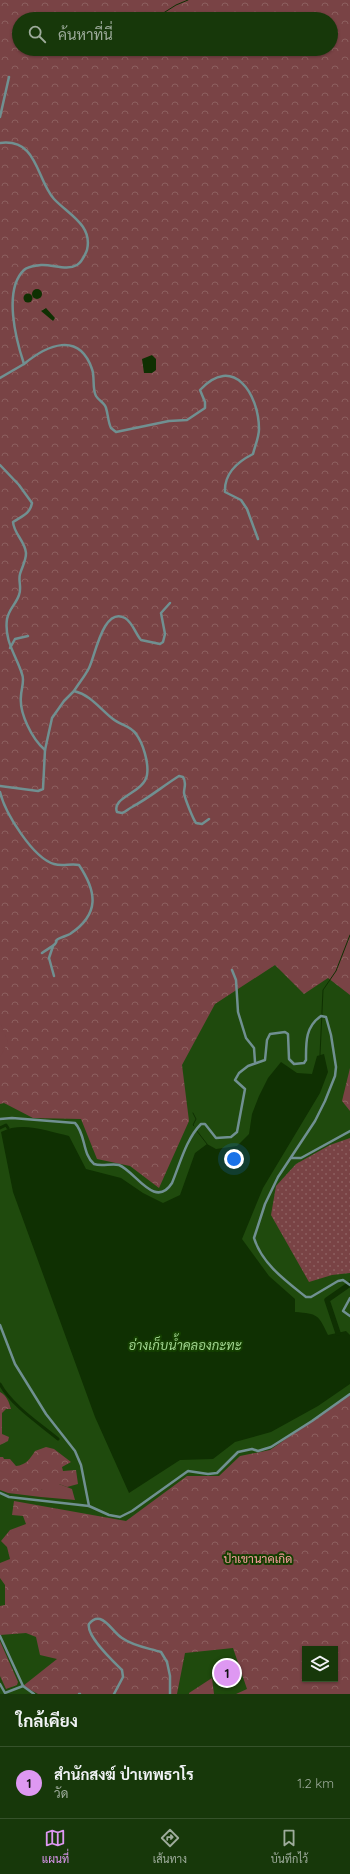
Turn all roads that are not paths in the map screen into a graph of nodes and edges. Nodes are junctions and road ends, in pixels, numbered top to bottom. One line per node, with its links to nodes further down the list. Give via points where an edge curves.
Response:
1 (9, 77): 2 (street)
2 (0, 117)
3 (0, 143): 4 (street, via 8,142 19,146 30,154 54,199 79,221 87,242 87,250 77,265 32,266 24,270 18,280 12,306)
4 (24, 364): 5 (street); 7 (street, via 37,353 58,345 70,344 80,350 92,370 96,396 106,406 110,428 116,432 169,421 187,420 205,408 200,390 207,382 231,376 244,384 252,395 257,410 259,431 253,454 235,466 226,478 225,492 241,500)
5 (0, 378)
6 (0, 465): 10 (street, via 32,503 26,515 13,522 26,552 20,573 19,595 9,611 7,621)
7 (258, 539)
8 (170, 603): 11 (street, via 161,613 165,634 160,644 141,640 129,621 124,618 120,616 111,619 102,630 86,675)
9 (28, 636): 10 (street, via 15,639)
10 (10, 649): 12 (street, via 23,676 23,714 32,734)
11 (74, 691): 12 (street, via 52,718); 15 (street, via 80,692 98,704 114,720 130,728 141,743 148,770 146,780 138,789 121,799 117,804 117,812 126,812 179,776 186,780 186,800 196,823 202,824)
12 (46, 750): 13 (street, via 43,789 38,791)
13 (0, 786)
14 (0, 792): 16 (street, via 2,801 19,831 46,861 65,866 79,865 89,881 92,911 82,923 57,940)
15 (209, 819)
16 (54, 945): 17 (street); 19 (street, via 49,958)
17 (42, 953)
18 (232, 970): 20 (street, via 236,980 238,1012 246,1038 254,1048)
19 (54, 976)
20 (255, 1062): 21 (street, via 239,1073 235,1080 245,1089 237,1132 231,1136 216,1138 206,1124 201,1124 195,1129 168,1189 157,1193 120,1166 94,1164 88,1157 80,1128 75,1124); 23 (street, via 265,1060 270,1034 285,1032 288,1034 289,1059 294,1064 304,1063 308,1032 313,1022 321,1016 326,1017 336,1067 335,1076 323,1105)
21 (0, 1119)
22 (350, 1132): 23 (street, via 301,1158)
23 (291, 1158): 24 (street, via 265,1204 254,1238 256,1244 274,1270 306,1297 311,1297 338,1281)
24 (349, 1283)
25 (350, 1298): 26 (street, via 343,1311)
26 (350, 1316)
27 (0, 1325): 30 (street, via 14,1364 46,1414 75,1451 81,1465)
28 (350, 1394): 30 (street, via 271,1447 258,1451 252,1449 238,1452 217,1473 188,1471 125,1515 114,1516)
29 (0, 1493): 30 (street, via 8,1497)
30 (89, 1506)
31 (0, 1636): 33 (street)
32 (0, 1684): 33 (street, via 5,1693)
33 (24, 1686): 34 (street)
34 (34, 1694)
35 (114, 1694): 36 (street, via 123,1677 122,1670 108,1657 90,1631 89,1624 93,1620 101,1619 119,1636 146,1649 161,1652 167,1662 170,1676)
36 (170, 1694)

